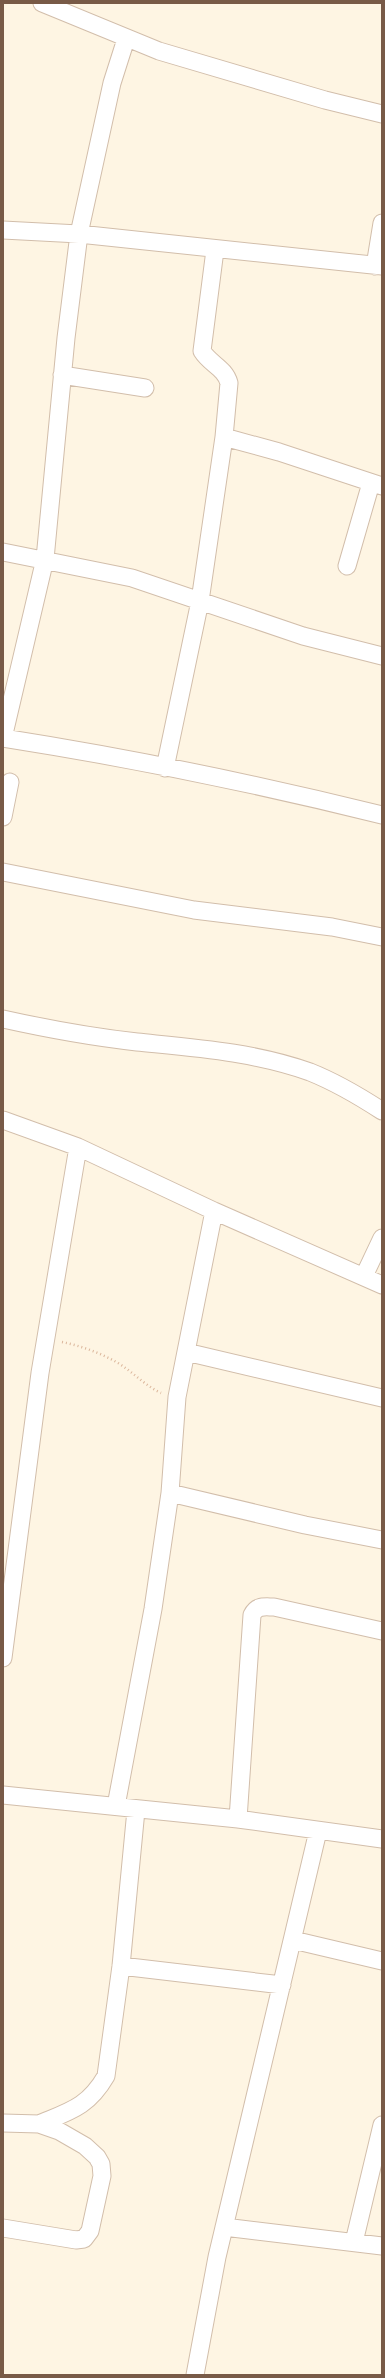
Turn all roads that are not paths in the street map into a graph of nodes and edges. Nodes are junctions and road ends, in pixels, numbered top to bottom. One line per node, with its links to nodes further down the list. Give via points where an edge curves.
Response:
1 (42, 3): 2 (street)
2 (126, 39): 3 (street, via 325,100); 6 (street, via 112,82)
3 (382, 114)
4 (382, 223): 8 (street)
5 (3, 230): 6 (street)
6 (79, 234): 7 (street); 9 (street)
7 (215, 250): 8 (street); 11 (street, via 202,351 227,376 229,383)
8 (378, 266)
9 (62, 375): 10 (street); 14 (street)
10 (145, 388)
11 (224, 437): 12 (street); 16 (street)
12 (377, 484): 15 (street)
13 (3, 552): 14 (street)
14 (45, 559): 16 (street, via 132,578); 18 (street, via 3,738 106,754)
15 (347, 566)
16 (200, 602): 17 (street, via 303,636); 18 (street)
17 (382, 656)
18 (165, 768): 20 (street, via 279,790)
19 (10, 782): 21 (street)
20 (382, 815)
21 (3, 817)
22 (3, 872): 23 (street, via 194,910 332,927)
23 (382, 937)
24 (3, 1019): 25 (street, via 67,1033 219,1050 272,1060 311,1073 357,1095)
25 (382, 1111)
26 (3, 1120): 27 (street)
27 (78, 1147): 28 (street); 36 (street, via 46,1338)
28 (214, 1211): 30 (street); 32 (street)
29 (382, 1238): 30 (street)
30 (364, 1276): 31 (street)
31 (382, 1285)
32 (186, 1352): 33 (street); 34 (street, via 177,1397)
33 (382, 1398)
34 (170, 1493): 35 (street, via 305,1525); 40 (street, via 153,1609)
35 (382, 1540)
36 (7, 1602): 38 (street)
37 (382, 1631): 42 (street, via 274,1607 260,1606 255,1610 252,1615)
38 (3, 1658)
39 (3, 1795): 40 (street)
40 (116, 1806): 41 (street)
41 (136, 1810): 42 (street); 47 (street)
42 (238, 1819): 43 (street)
43 (318, 1831): 44 (street); 45 (street)
44 (382, 1839)
45 (293, 1940): 46 (street); 48 (street)
46 (382, 1961)
47 (121, 1966): 48 (street); 50 (street, via 106,2076 85,2103)
48 (282, 1985): 52 (street)
49 (3, 2123): 50 (street)
50 (39, 2124): 53 (street, via 72,2137 93,2153 101,2164 101,2188 90,2231 84,2238 76,2240)
51 (382, 2125): 54 (street)
52 (224, 2227): 54 (street); 56 (street)
53 (3, 2228)
54 (354, 2242): 55 (street)
55 (382, 2246)
56 (195, 2375)

